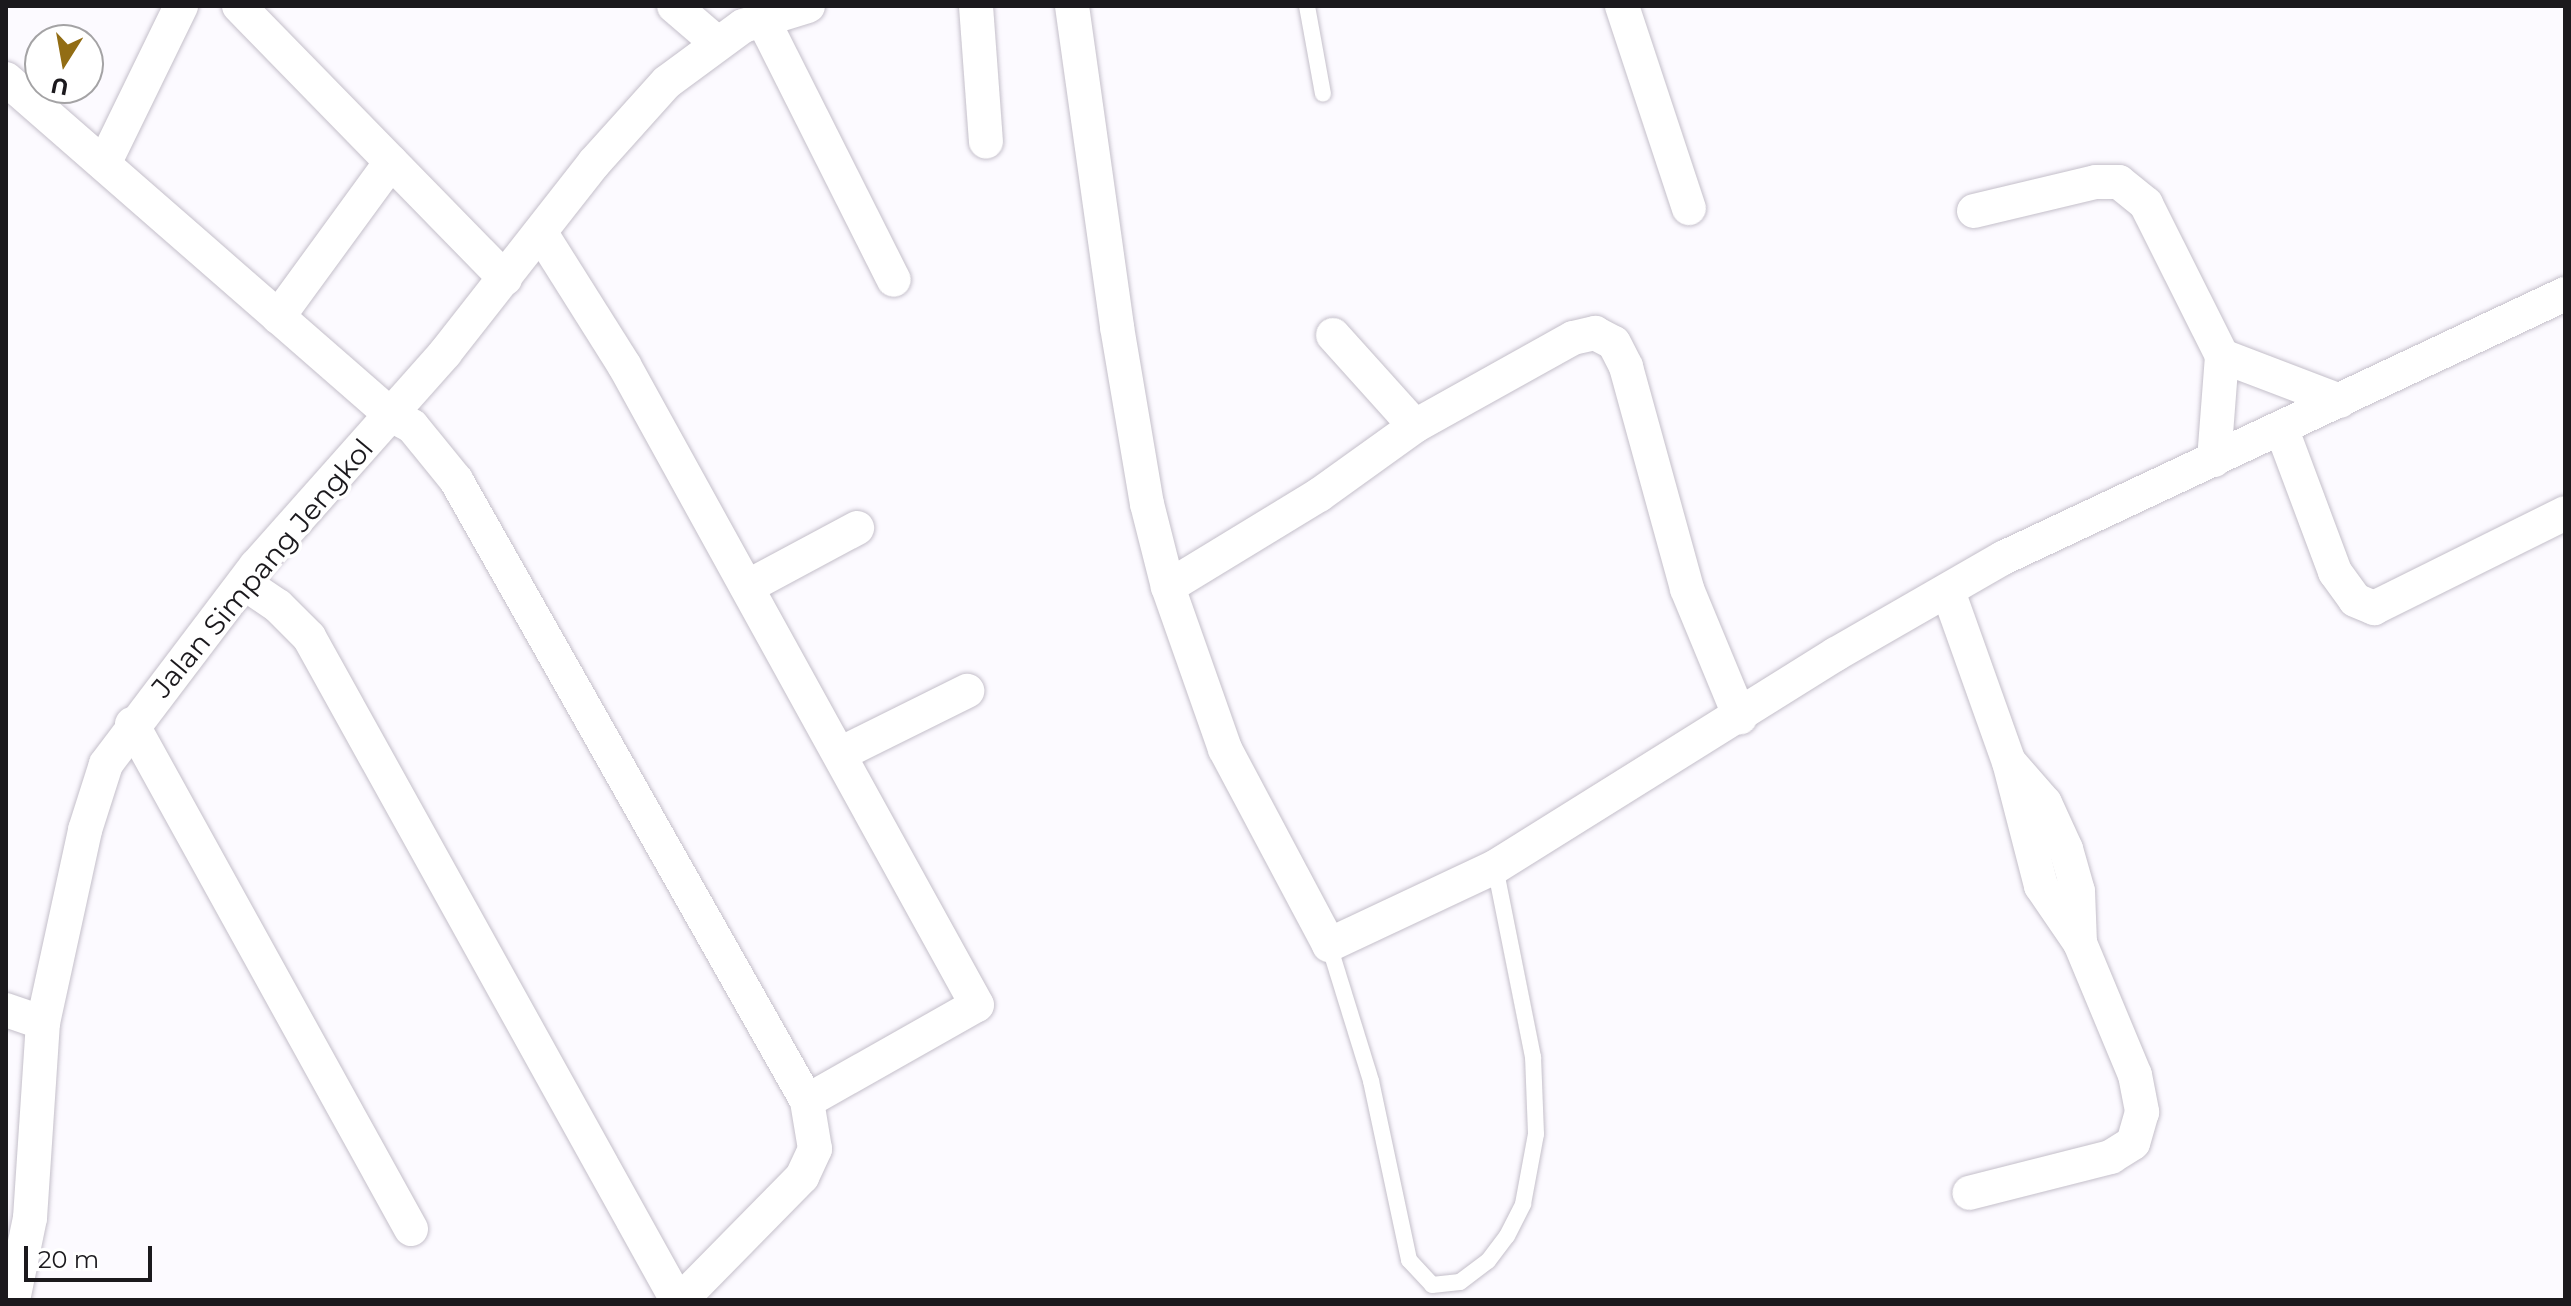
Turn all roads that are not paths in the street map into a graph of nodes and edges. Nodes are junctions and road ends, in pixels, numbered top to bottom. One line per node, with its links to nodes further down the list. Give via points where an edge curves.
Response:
1 (181, 6): 15 (street)
2 (239, 6): 14 (street)
3 (674, 6): 10 (street)
4 (808, 6): 9 (street, Jalan Simpang Jengkol)
5 (976, 6): 13 (street)
6 (1072, 6): 34 (street, via 1117,327)
7 (1307, 6): 12 (lane)
8 (1622, 6): 16 (street)
9 (762, 18): 10 (street, Jalan Simpang Jengkol); 20 (street)
10 (716, 42): 18 (street, Jalan Simpang Jengkol, via 667,82 594,163)
11 (6, 79): 15 (street)
12 (1323, 94)
13 (986, 142)
14 (391, 162): 19 (street); 22 (street)
15 (104, 164): 22 (street)
16 (1689, 208)
17 (1974, 211): 24 (street, via 2096,182 2127,187 2159,227)
18 (541, 233): 19 (street, Jalan Simpang Jengkol); 33 (street, via 624,365)
19 (505, 279): 26 (street, Jalan Simpang Jengkol)
20 (894, 280)
21 (2565, 294): 25 (street)
22 (278, 317): 26 (street)
23 (1333, 335): 27 (street)
24 (2222, 356): 25 (street); 29 (street)
25 (2340, 401): 28 (street)
26 (391, 415): 32 (street, Jalan Simpang Jengkol); 44 (street, via 412,426 456,480)
27 (1415, 426): 34 (street, via 1319,495); 37 (street, via 1573,338 1595,333 1610,339 1621,352 1636,394 1687,589)
28 (2282, 430): 29 (street); 30 (street, via 2335,572 2355,600 2374,608)
29 (2214, 460): 35 (street, via 2003,558)
30 (2565, 513)
31 (857, 528): 33 (street)
32 (244, 583): 38 (street, Jalan Simpang Jengkol); 49 (street, via 278,606 309,637)
33 (747, 587): 39 (street)
34 (1168, 587): 41 (street, via 1225,749)
35 (1948, 591): 37 (street); 45 (street, via 2009,762 2041,886 2080,943 2135,1075 2142,1112 2133,1143 2111,1157)
36 (967, 691): 39 (street)
37 (1740, 717): 40 (street)
38 (132, 724): 43 (street, Jalan Simpang Jengkol, via 106,764 85,830); 47 (street)
39 (842, 753): 44 (street, via 977,1005)
40 (1495, 867): 41 (street); 41 (lane, via 1531,1042 1536,1134 1523,1204 1507,1236 1488,1261 1460,1282 1432,1285 1409,1260 1371,1081)
41 (1329, 945)
42 (6, 1010): 43 (street)
43 (43, 1023): 46 (street, Jalan Simpang Jengkol)
44 (807, 1101): 49 (street, via 815,1149 802,1177)
45 (1969, 1193)
46 (18, 1214): 48 (street, Jalan Simpang Jengkol)
47 (411, 1229)
48 (13, 1300)
49 (679, 1300)

